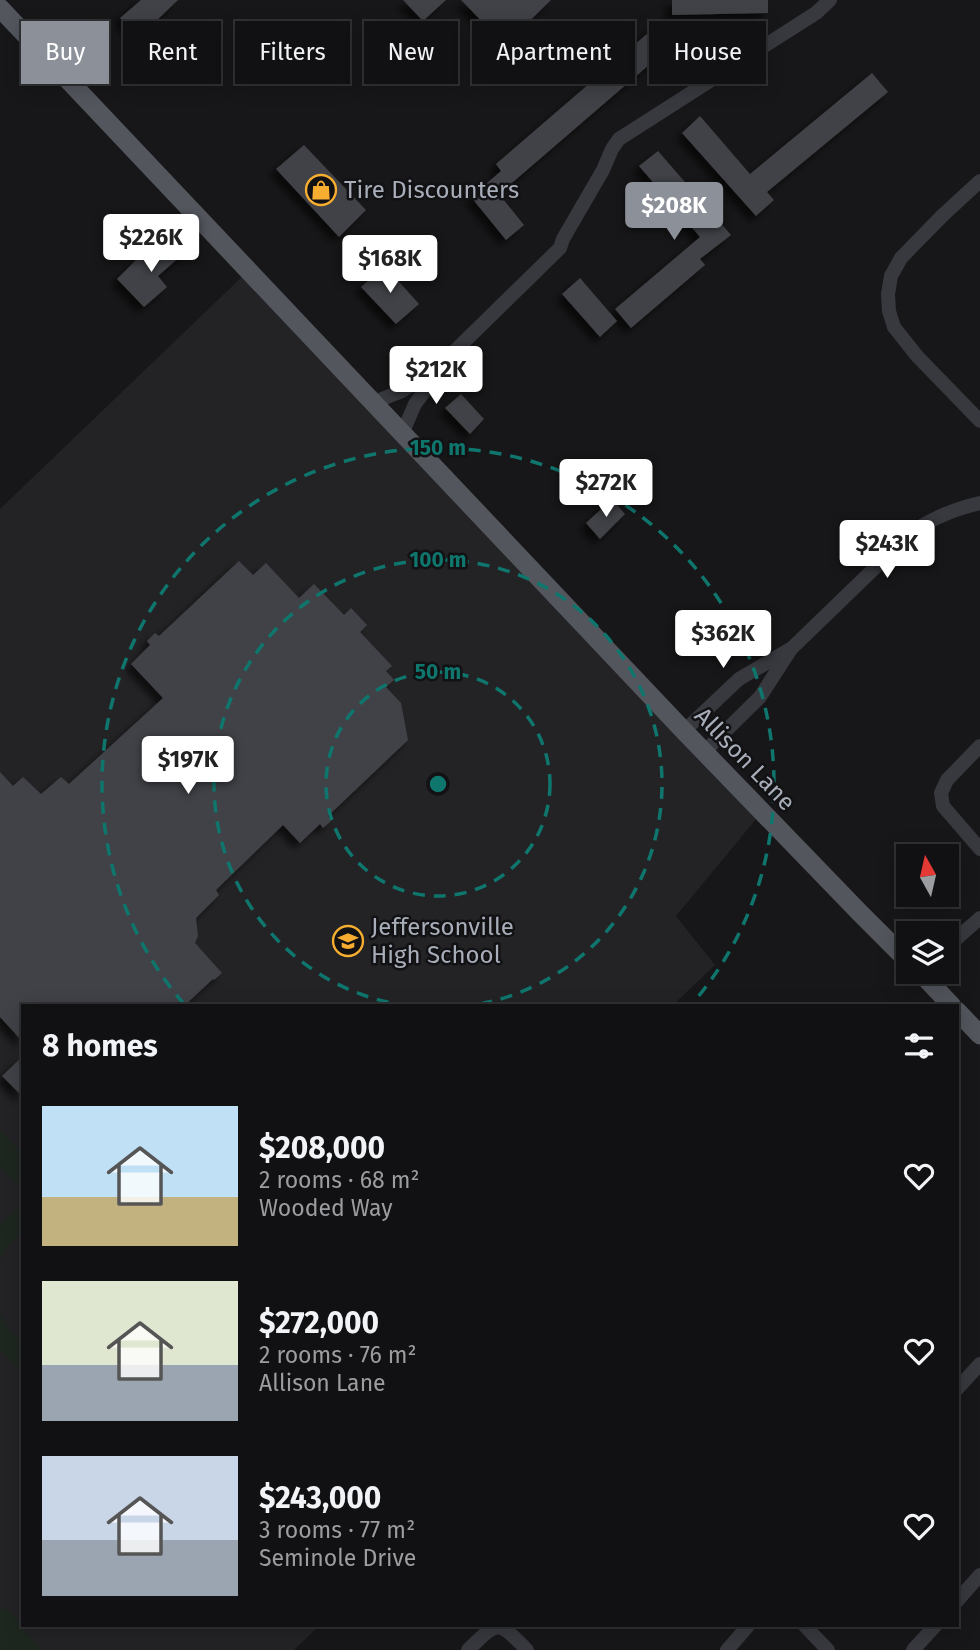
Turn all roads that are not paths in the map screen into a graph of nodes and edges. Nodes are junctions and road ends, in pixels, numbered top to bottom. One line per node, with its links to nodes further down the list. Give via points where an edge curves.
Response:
1 (831, 0): 4 (street, via 620,139 560,248)
2 (0, 8): 5 (main road, Allison Lane)
3 (980, 181): 6 (street, via 901,258 888,294 894,327)
4 (422, 383): 5 (street, via 416,381); 7 (street, via 427,388)
5 (372, 403): 7 (main road, Allison Lane)
6 (980, 421)
7 (402, 434): 10 (main road, Allison Lane)
8 (980, 503): 9 (street, via 958,508 913,531)
9 (792, 648): 10 (street, via 739,679); 12 (street, via 760,697)
10 (684, 731): 12 (main road, Allison Lane)
11 (980, 746): 13 (street, via 947,780 941,793 943,806)
12 (704, 752): 16 (main road, Allison Lane)
13 (980, 849)
14 (980, 918): 15 (street)
15 (959, 936)
16 (896, 949)
17 (931, 984): 18 (main road)
18 (950, 1004)
19 (959, 1013): 20 (main road)
20 (980, 1035)
21 (980, 1364): 22 (street)
22 (959, 1387)
23 (980, 1575): 24 (street)
24 (959, 1599)
25 (747, 1627): 30 (street)
26 (806, 1627): 31 (street)
27 (934, 1627): 32 (street)
28 (468, 1650): 29 (street, via 496,1627 509,1632)
29 (527, 1650)
30 (727, 1650)
31 (828, 1650)
32 (913, 1650)

